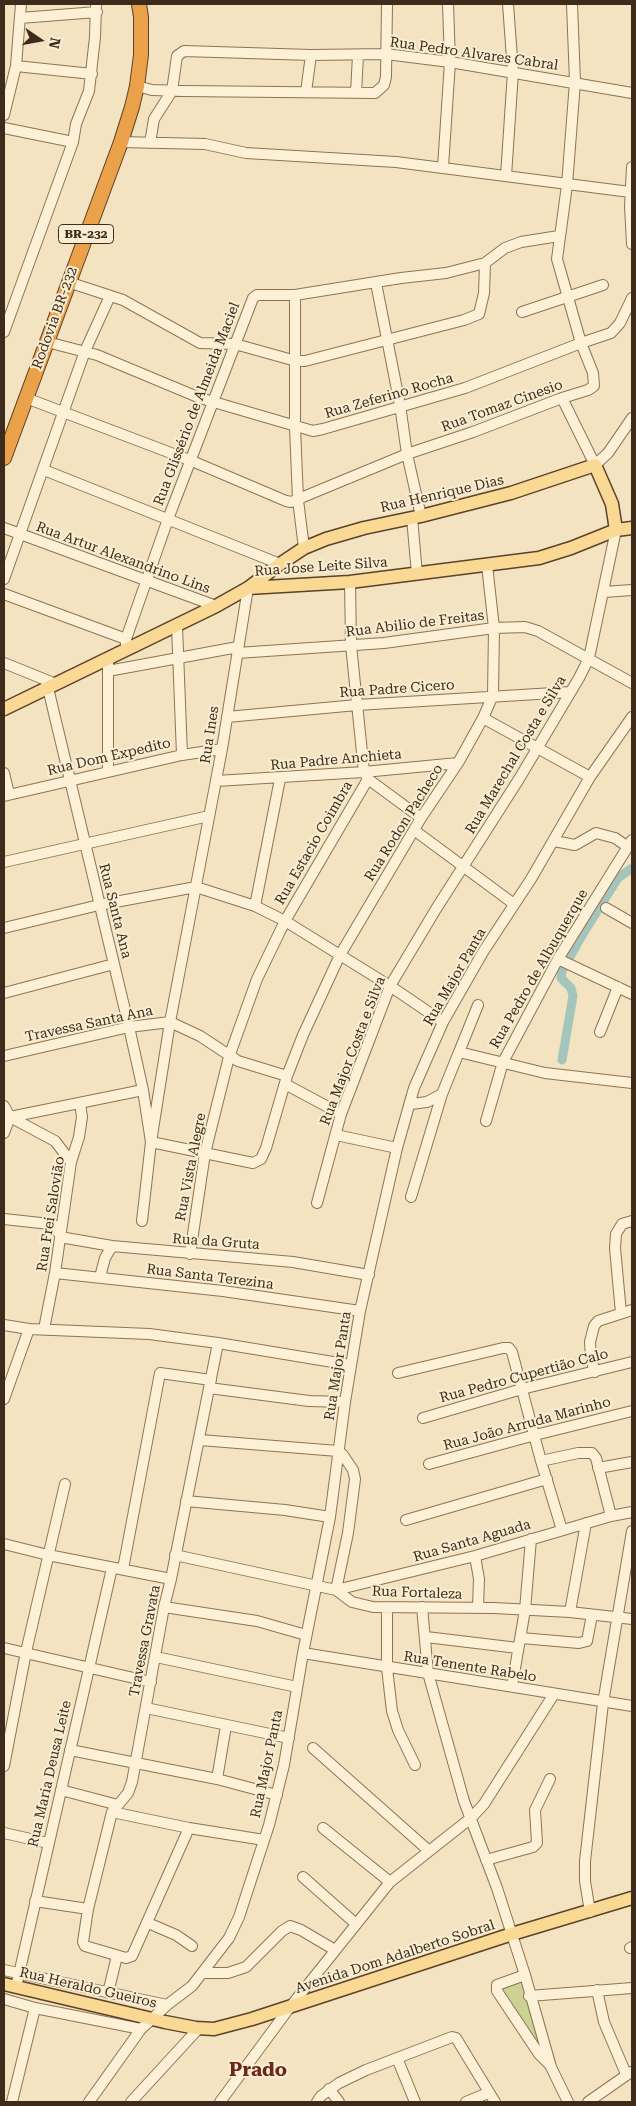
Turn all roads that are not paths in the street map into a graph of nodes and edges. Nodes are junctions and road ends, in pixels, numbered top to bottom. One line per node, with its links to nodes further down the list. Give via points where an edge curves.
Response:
1 (21, 4): 8 (street)
2 (139, 4): 17 (highway, Rodovia BR-232 / BR-232)
3 (387, 4): 9 (street)
4 (448, 4): 12 (street)
5 (508, 4): 14 (street)
6 (572, 4): 16 (street)
7 (96, 8): 8 (street); 15 (street)
8 (20, 18): 13 (street)
9 (386, 54): 11 (street, Rua Pedro Alvares Cabral); 12 (street, Rua Pedro Alvares Cabral); 20 (street, via 384,85 375,93)
10 (311, 55): 11 (street, Rua Pedro Alvares Cabral); 18 (street, Rua Pedro Alvares Cabral, via 184,51 177,56); 19 (street)
11 (358, 55): 20 (street)
12 (450, 62): 14 (street, Rua Pedro Alvares Cabral); 27 (street)
13 (16, 66): 15 (street); 22 (street)
14 (513, 72): 16 (street, Rua Pedro Alvares Cabral); 29 (street)
15 (92, 74): 24 (street)
16 (575, 82): 21 (street, Rua Pedro Alvares Cabral); 30 (street)
17 (137, 86): 18 (street); 25 (highway, Rodovia BR-232 / BR-232)
18 (172, 91): 19 (street); 26 (street, via 154,120)
19 (306, 92): 20 (street)
20 (356, 93)
21 (632, 93)
22 (4, 115)
23 (4, 128): 24 (street)
24 (72, 142): 44 (street)
25 (121, 142): 26 (street); 36 (highway, Rodovia BR-232 / BR-232)
26 (150, 143): 27 (street, via 205,144 246,152)
27 (443, 167): 29 (street)
28 (632, 167): 31 (street)
29 (506, 176): 30 (street)
30 (567, 184): 31 (street); 33 (street)
31 (630, 192): 32 (street)
32 (631, 206): 34 (street)
33 (559, 236): 35 (street, Rua Glissério de Almeida Maciel, via 521,242 505,248); 41 (street, via 557,259)
34 (632, 244)
35 (485, 263): 37 (street, Rua Glissério de Almeida Maciel, via 446,273); 46 (street, via 479,314)
36 (68, 282): 40 (street); 47 (highway, Rodovia BR-232 / BR-232)
37 (376, 283): 39 (street, Rua Glissério de Almeida Maciel); 46 (street)
38 (603, 285): 41 (street)
39 (296, 295): 49 (street, Rua Glissério de Almeida Maciel, via 257,295 253,298); 51 (street)
40 (110, 296): 49 (street, via 155,316 200,343); 50 (street)
41 (568, 296): 43 (street); 48 (street)
42 (632, 298): 48 (street, Rua Zeferino Rocha, via 611,334)
43 (522, 312)
44 (6, 321): 45 (street)
45 (4, 332)
46 (386, 340): 51 (street, via 311,361); 55 (street)
47 (47, 342): 50 (street, Rua Zeferino Rocha); 52 (highway, Rodovia BR-232 / BR-232)
48 (581, 343): 53 (street, Rua Tomaz Cinesio, via 593,373 594,386); 55 (street, Rua Zeferino Rocha, via 465,388)
49 (235, 344): 51 (street); 54 (street, Rua Glissério de Almeida Maciel)
50 (85, 351): 54 (street, Rua Zeferino Rocha); 56 (street)
51 (296, 361): 58 (street)
52 (26, 398): 56 (street); 60 (highway, Rodovia BR-232 / BR-232)
53 (562, 398): 59 (street, Rua Tomaz Cinesio); 62 (street)
54 (214, 402): 58 (street, Rua Zeferino Rocha); 61 (street, Rua Glissério de Almeida Maciel)
55 (400, 406): 58 (street, Rua Zeferino Rocha, via 323,430 305,430); 59 (street)
56 (64, 412): 61 (street); 63 (street)
57 (632, 418): 62 (street, Rua Henrique Dias, via 608,453)
58 (295, 426): 64 (street)
59 (407, 454): 64 (street, Rua Tomaz Cinesio); 65 (street)
60 (4, 458)
61 (192, 461): 64 (street, via 286,501); 66 (street, Rua Glissério de Almeida Maciel)
62 (595, 465): 65 (main road, Rua Henrique Dias, via 511,494); 69 (main road, via 612,504)
63 (44, 470): 66 (street); 70 (street)
64 (298, 500): 71 (street)
65 (417, 517): 71 (main road, Rua Henrique Dias, via 343,534); 74 (street)
66 (168, 519): 72 (street); 76 (street, Rua Glissério de Almeida Maciel)
67 (4, 528): 70 (street, Rua Artur Alexandrino Lins)
68 (632, 528): 69 (main road, Rua Jose Leite Silva)
69 (616, 530): 73 (main road, Rua Jose Leite Silva, via 539,558); 80 (street, Rua Marechal Costa e Silva)
70 (21, 534): 75 (street); 76 (street, Rua Artur Alexandrino Lins)
71 (304, 548): 72 (main road, Rua Henrique Dias)
72 (280, 564): 78 (main road, Rua Henrique Dias)
73 (486, 565): 74 (main road, Rua Jose Leite Silva); 84 (street, Rua Rodon Pacheco)
74 (417, 574): 77 (main road, Rua Jose Leite Silva)
75 (4, 578)
76 (147, 580): 82 (street, Rua Artur Alexandrino Lins); 85 (street, Rua Glissério de Almeida Maciel)
77 (350, 582): 78 (main road, Rua Jose Leite Silva); 86 (street)
78 (248, 588): 82 (main road, Rua Jose Leite Silva); 87 (street, Rua Ines)
79 (632, 590): 80 (street)
80 (604, 592): 89 (street, Rua Marechal Costa e Silva)
81 (4, 594): 85 (street)
82 (216, 606): 83 (main road, Rua Jose Leite Silva)
83 (176, 626): 85 (main road, Rua Jose Leite Silva); 88 (street)
84 (494, 628): 86 (street, Rua Abilio de Freitas); 89 (street, Rua Abilio de Freitas, via 525,627 538,631); 95 (street, Rua Rodon Pacheco)
85 (126, 644): 91 (main road, Rua Jose Leite Silva)
86 (351, 645): 87 (street, Rua Abilio de Freitas); 96 (street)
87 (237, 650): 88 (street, Rua Abilio de Freitas); 98 (street, Rua Ines)
88 (179, 657): 91 (street, Rua Abilio de Freitas); 105 (street)
89 (589, 658): 92 (street, Rua Abilio de Freitas); 94 (street, Rua Marechal Costa e Silva)
90 (4, 663): 93 (street)
91 (108, 666): 93 (main road, Rua Jose Leite Silva); 107 (street)
92 (632, 683)
93 (52, 686): 97 (main road, Rua Jose Leite Silva); 112 (street, Rua Santa Ana)
94 (570, 692): 95 (street, Rua Padre Cicero); 103 (street, Rua Marechal Costa e Silva)
95 (493, 695): 96 (street, Rua Padre Cicero); 100 (street, Rua Rodon Pacheco)
96 (357, 705): 98 (street, Rua Padre Cicero); 109 (street)
97 (4, 709)
98 (227, 717): 104 (street, Rua Ines)
99 (632, 717): 102 (street, Rua Major Panta)
100 (483, 718): 103 (street); 106 (street, Rua Rodon Pacheco)
101 (632, 734): 102 (street)
102 (620, 736): 110 (street, Rua Major Panta)
103 (538, 747): 110 (street); 122 (street, Rua Marechal Costa e Silva)
104 (222, 749): 105 (street, Rua Dom Expedito); 113 (street, Rua Ines)
105 (182, 755): 107 (street, Rua Dom Expedito)
106 (458, 763): 109 (street, Rua Padre Anchieta); 116 (street, Rua Rodon Pacheco)
107 (108, 772): 112 (street, Rua Dom Expedito)
108 (4, 773): 114 (street)
109 (366, 775): 111 (street, Rua Padre Anchieta); 116 (street); 128 (street, Rua Estacio Coimbra)
110 (590, 777): 118 (street, Rua Major Panta)
111 (280, 779): 113 (street, Rua Padre Anchieta); 126 (street)
112 (71, 780): 114 (street, Rua Dom Expedito); 119 (street, Rua Santa Ana)
113 (216, 781): 115 (street, Rua Ines)
114 (6, 795)
115 (208, 816): 119 (street); 123 (street, Rua Ines)
116 (421, 818): 117 (street, Rua Rodon Pacheco)
117 (414, 830): 122 (street); 131 (street, Rua Rodon Pacheco)
118 (554, 841): 120 (street, via 575,845 596,833 615,838); 124 (street, Rua Major Panta)
119 (85, 844): 121 (street); 125 (street, Rua Santa Ana)
120 (630, 847): 132 (street, Rua Pedro de Albuquerque)
121 (4, 862)
122 (464, 866): 124 (street); 134 (street, Rua Major Costa e Silva)
123 (196, 887): 125 (street); 126 (street); 139 (street, Rua Ines)
124 (514, 904): 140 (street, Rua Major Panta)
125 (100, 905): 130 (street); 133 (street, Rua Santa Ana)
126 (255, 906): 128 (street)
127 (606, 908): 129 (street)
128 (284, 921): 131 (street); 145 (street, Rua Estacio Coimbra, via 257,980)
129 (632, 923)
130 (4, 928)
131 (340, 955): 134 (street); 147 (street, Rua Rodon Pacheco)
132 (564, 961): 135 (street); 146 (street, Rua Pedro de Albuquerque)
133 (114, 964): 136 (street); 141 (street, Rua Santa Ana)
134 (390, 986): 140 (street); 154 (street, Rua Major Costa e Silva)
135 (618, 987): 137 (street); 142 (street)
136 (4, 993)
137 (632, 994)
138 (478, 1005): 143 (street)
139 (170, 1022): 141 (street, Travessa Santa Ana); 145 (street, Travessa Santa Ana, via 200,1036); 159 (street, Rua Ines)
140 (443, 1022): 152 (street, Rua Major Panta, via 414,1088)
141 (129, 1027): 144 (street, Travessa Santa Ana); 149 (street, Rua Santa Ana)
142 (600, 1032)
143 (459, 1052): 146 (street); 150 (street)
144 (4, 1056)
145 (229, 1057): 147 (street, Travessa Santa Ana); 161 (street, Rua Vista Alegre)
146 (503, 1062): 148 (street, via 545,1073); 156 (street, Rua Pedro de Albuquerque)
147 (286, 1080): 154 (street, Travessa Santa Ana); 161 (street, via 261,1159 253,1163)
148 (632, 1083)
149 (143, 1090): 151 (street); 159 (street, Rua Santa Ana)
150 (442, 1094): 152 (street, via 427,1102); 163 (street)
151 (80, 1103): 155 (street); 162 (street, Rua Frei Salovião, via 80,1137)
152 (411, 1104): 160 (street, Rua Major Panta)
153 (4, 1106): 155 (street)
154 (341, 1114): 158 (street, Rua Major Costa e Silva)
155 (10, 1117): 157 (street); 162 (street, via 52,1138)
156 (486, 1122)
157 (4, 1133)
158 (336, 1135): 160 (street); 164 (street, Rua Major Costa e Silva)
159 (151, 1142): 161 (street); 166 (street)
160 (397, 1148): 172 (street, Rua Major Panta)
161 (205, 1153): 170 (street, Rua Vista Alegre)
162 (71, 1162): 168 (street, Rua Frei Salovião)
163 (411, 1197)
164 (317, 1203)
165 (4, 1219): 168 (street, via 50,1224 56,1226)
166 (142, 1221)
167 (632, 1221): 176 (street, via 622,1224 616,1234)
168 (60, 1237): 169 (street, Rua da Gruta); 171 (street, Rua Frei Salovião)
169 (112, 1246): 170 (street, Rua da Gruta); 173 (street)
170 (190, 1254): 172 (street, Rua da Gruta, via 293,1262)
171 (55, 1273): 173 (street, Rua Santa Terezina); 179 (street, Rua Frei Salovião)
172 (369, 1275): 175 (street, Rua Major Panta)
173 (100, 1277): 175 (street, Rua Santa Terezina)
174 (632, 1310): 176 (street)
175 (360, 1311): 182 (street, Rua Major Panta)
176 (621, 1313): 183 (street, via 598,1321 591,1332 591,1359)
177 (4, 1325): 178 (street)
178 (29, 1329): 179 (street); 187 (street)
179 (44, 1329): 180 (street, via 149,1334)
180 (218, 1343): 182 (street); 185 (street, Travessa Gravata)
181 (632, 1362): 183 (street, Rua Pedro Cupertião Calo)
182 (351, 1365): 188 (street, Rua Major Panta)
183 (595, 1372): 186 (street, Rua Pedro Cupertião Calo)
184 (398, 1373): 186 (street, via 509,1348)
185 (210, 1384): 188 (street, via 309,1401); 192 (street, Travessa Gravata); 214 (street, via 160,1373)
186 (522, 1389): 190 (street, Rua Pedro Cupertião Calo); 191 (street)
187 (4, 1399)
188 (345, 1402): 193 (street, Rua Major Panta)
189 (632, 1411): 191 (street, Rua João Arruda Marinho)
190 (424, 1418)
191 (535, 1435): 194 (street); 197 (street, Rua João Arruda Marinho)
192 (200, 1440): 193 (street); 200 (street, Travessa Gravata)
193 (338, 1451): 203 (street, Rua Major Panta); 217 (street, via 353,1470 355,1479)
194 (541, 1461): 196 (street, via 592,1452); 198 (street)
195 (632, 1462): 196 (street)
196 (597, 1463): 202 (street)
197 (429, 1464)
198 (547, 1478): 204 (street); 206 (street)
199 (64, 1484): 210 (street)
200 (186, 1502): 203 (street); 211 (street, Travessa Gravata)
201 (632, 1512): 202 (street, Rua Santa Aguada)
202 (611, 1516): 205 (street, Rua Santa Aguada)
203 (330, 1517): 216 (street, Rua Major Panta)
204 (406, 1520)
205 (586, 1523): 206 (street, Rua Santa Aguada); 223 (street)
206 (562, 1530): 208 (street, Rua Santa Aguada)
207 (632, 1531): 225 (street)
208 (531, 1539): 212 (street, Rua Santa Aguada); 222 (street)
209 (4, 1544): 210 (street)
210 (48, 1555): 213 (street); 231 (street)
211 (175, 1556): 215 (street, Travessa Gravata); 216 (street, Rua Santa Aguada)
212 (475, 1556): 217 (street, Rua Santa Aguada); 221 (street, via 479,1579)
213 (112, 1568): 214 (street); 234 (street, Rua Maria Deusa Leite)
214 (123, 1569): 215 (street)
215 (171, 1580): 218 (street, Travessa Gravata)
216 (318, 1585): 217 (street, Rua Santa Aguada); 227 (street, Rua Major Panta)
217 (336, 1590): 219 (street, Rua Fortaleza, via 352,1602)
218 (164, 1607): 227 (street, via 257,1621); 233 (street, Travessa Gravata)
219 (386, 1607): 220 (street, Rua Fortaleza); 235 (street)
220 (422, 1607): 221 (street, Rua Fortaleza); 228 (street)
221 (478, 1608): 222 (street, Rua Fortaleza)
222 (525, 1610): 223 (street, Rua Fortaleza); 229 (street)
223 (570, 1612): 224 (street, Rua Fortaleza)
224 (592, 1615): 225 (street, Rua Fortaleza); 229 (street, via 587,1641)
225 (617, 1618): 226 (street, Rua Fortaleza); 241 (street)
226 (632, 1619)
227 (306, 1635): 232 (street, Rua Major Panta)
228 (426, 1637): 229 (street); 236 (street)
229 (520, 1643): 238 (street)
230 (4, 1648): 231 (street)
231 (26, 1652): 234 (street); 246 (street)
232 (303, 1653): 235 (street, Rua Tenente Rabelo); 239 (street, Rua Major Panta)
233 (156, 1657): 237 (street, Travessa Gravata); 239 (street)
234 (88, 1668): 237 (street); 248 (street, Rua Maria Deusa Leite)
235 (387, 1668): 236 (street, Rua Tenente Rabelo); 250 (street, via 392,1711 399,1734)
236 (428, 1673): 238 (street, Rua Tenente Rabelo); 257 (street)
237 (151, 1682): 243 (street, Travessa Gravata)
238 (512, 1686): 240 (street, Rua Tenente Rabelo)
239 (298, 1687): 245 (street, Rua Major Panta)
240 (554, 1694): 241 (street, Rua Tenente Rabelo); 257 (street, via 484,1804)
241 (604, 1703): 242 (street, Rua Tenente Rabelo); 270 (street, via 585,1861)
242 (632, 1706)
243 (146, 1708): 244 (street); 249 (street, Travessa Gravata)
244 (226, 1726): 245 (street); 252 (street)
245 (289, 1738): 255 (street, Rua Major Panta)
246 (7, 1741): 251 (street)
247 (313, 1748): 263 (street)
248 (70, 1750): 249 (street); 254 (street, Rua Maria Deusa Leite)
249 (136, 1763): 252 (street); 256 (street, Travessa Gravata, via 128,1793)
250 (415, 1765)
251 (4, 1766)
252 (217, 1779): 255 (street)
253 (550, 1779): 264 (street, via 535,1810 537,1843 533,1847)
254 (61, 1790): 256 (street); 262 (street, Rua Maria Deusa Leite)
255 (277, 1795): 261 (street, Rua Major Panta)
256 (115, 1808): 258 (street); 269 (street, Travessa Gravata)
257 (471, 1818): 263 (street); 264 (street)
258 (189, 1828): 261 (street); 271 (street)
259 (323, 1828): 266 (street)
260 (4, 1833): 262 (street)
261 (264, 1840): 279 (street, Rua Major Panta, via 234,1929)
262 (48, 1843): 268 (street, Rua Maria Deusa Leite)
263 (428, 1850): 266 (street)
264 (486, 1860): 273 (street)
265 (303, 1877): 272 (street)
266 (390, 1882): 272 (street)
267 (632, 1898): 270 (main road, Avenida Dom Adalberto Sobral)
268 (35, 1901): 269 (street); 278 (street, Rua Maria Deusa Leite)
269 (88, 1909): 276 (street, Travessa Gravata, via 85,1946)
270 (590, 1912): 273 (main road, Avenida Dom Adalberto Sobral)
271 (148, 1923): 274 (street); 276 (street, via 132,1956)
272 (356, 1924): 275 (street)
273 (512, 1934): 280 (street); 288 (main road, Avenida Dom Adalberto Sobral)
274 (192, 1946)
275 (335, 1950): 279 (street, via 290,1926 246,1967 228,1973); 288 (street)
276 (117, 1956): 284 (street, Rua Heraldo Gueiros)
277 (4, 1970): 278 (street)
278 (20, 1973): 281 (street, Rua Maria Deusa Leite); 284 (street)
279 (202, 1973): 287 (street, Rua Major Panta, via 187,1991)
280 (525, 1975): 285 (street); 294 (street, via 497,1985 497,1991)
281 (10, 1986): 290 (main road, Rua Heraldo Gueiros)
282 (632, 1988): 283 (street)
283 (597, 1990): 285 (street); 295 (street, via 604,2022)
284 (108, 1993): 287 (street)
285 (529, 1996): 294 (street)
286 (4, 1999): 289 (street)
287 (167, 2005): 290 (street, Rua Major Panta)
288 (290, 2006): 291 (main road, Avenida Dom Adalberto Sobral, via 225,2027); 301 (street)
289 (35, 2008): 292 (street); 298 (street)
290 (159, 2020): 291 (main road, Avenida Dom Adalberto Sobral); 292 (street, Rua Major Panta)
291 (198, 2028): 300 (street)
292 (141, 2030): 299 (street, Rua Major Panta)
293 (397, 2058): 296 (street); 297 (street, via 452,2036); 304 (street)
294 (551, 2067): 307 (street)
295 (629, 2073): 308 (street)
296 (329, 2089): 302 (street); 303 (street)
297 (488, 2093): 305 (street); 306 (street)
298 (12, 2102)
299 (89, 2102)
300 (131, 2102)
301 (220, 2102)
302 (317, 2102)
303 (339, 2102)
304 (416, 2102)
305 (466, 2102)
306 (495, 2102)
307 (568, 2102)
308 (588, 2102)

